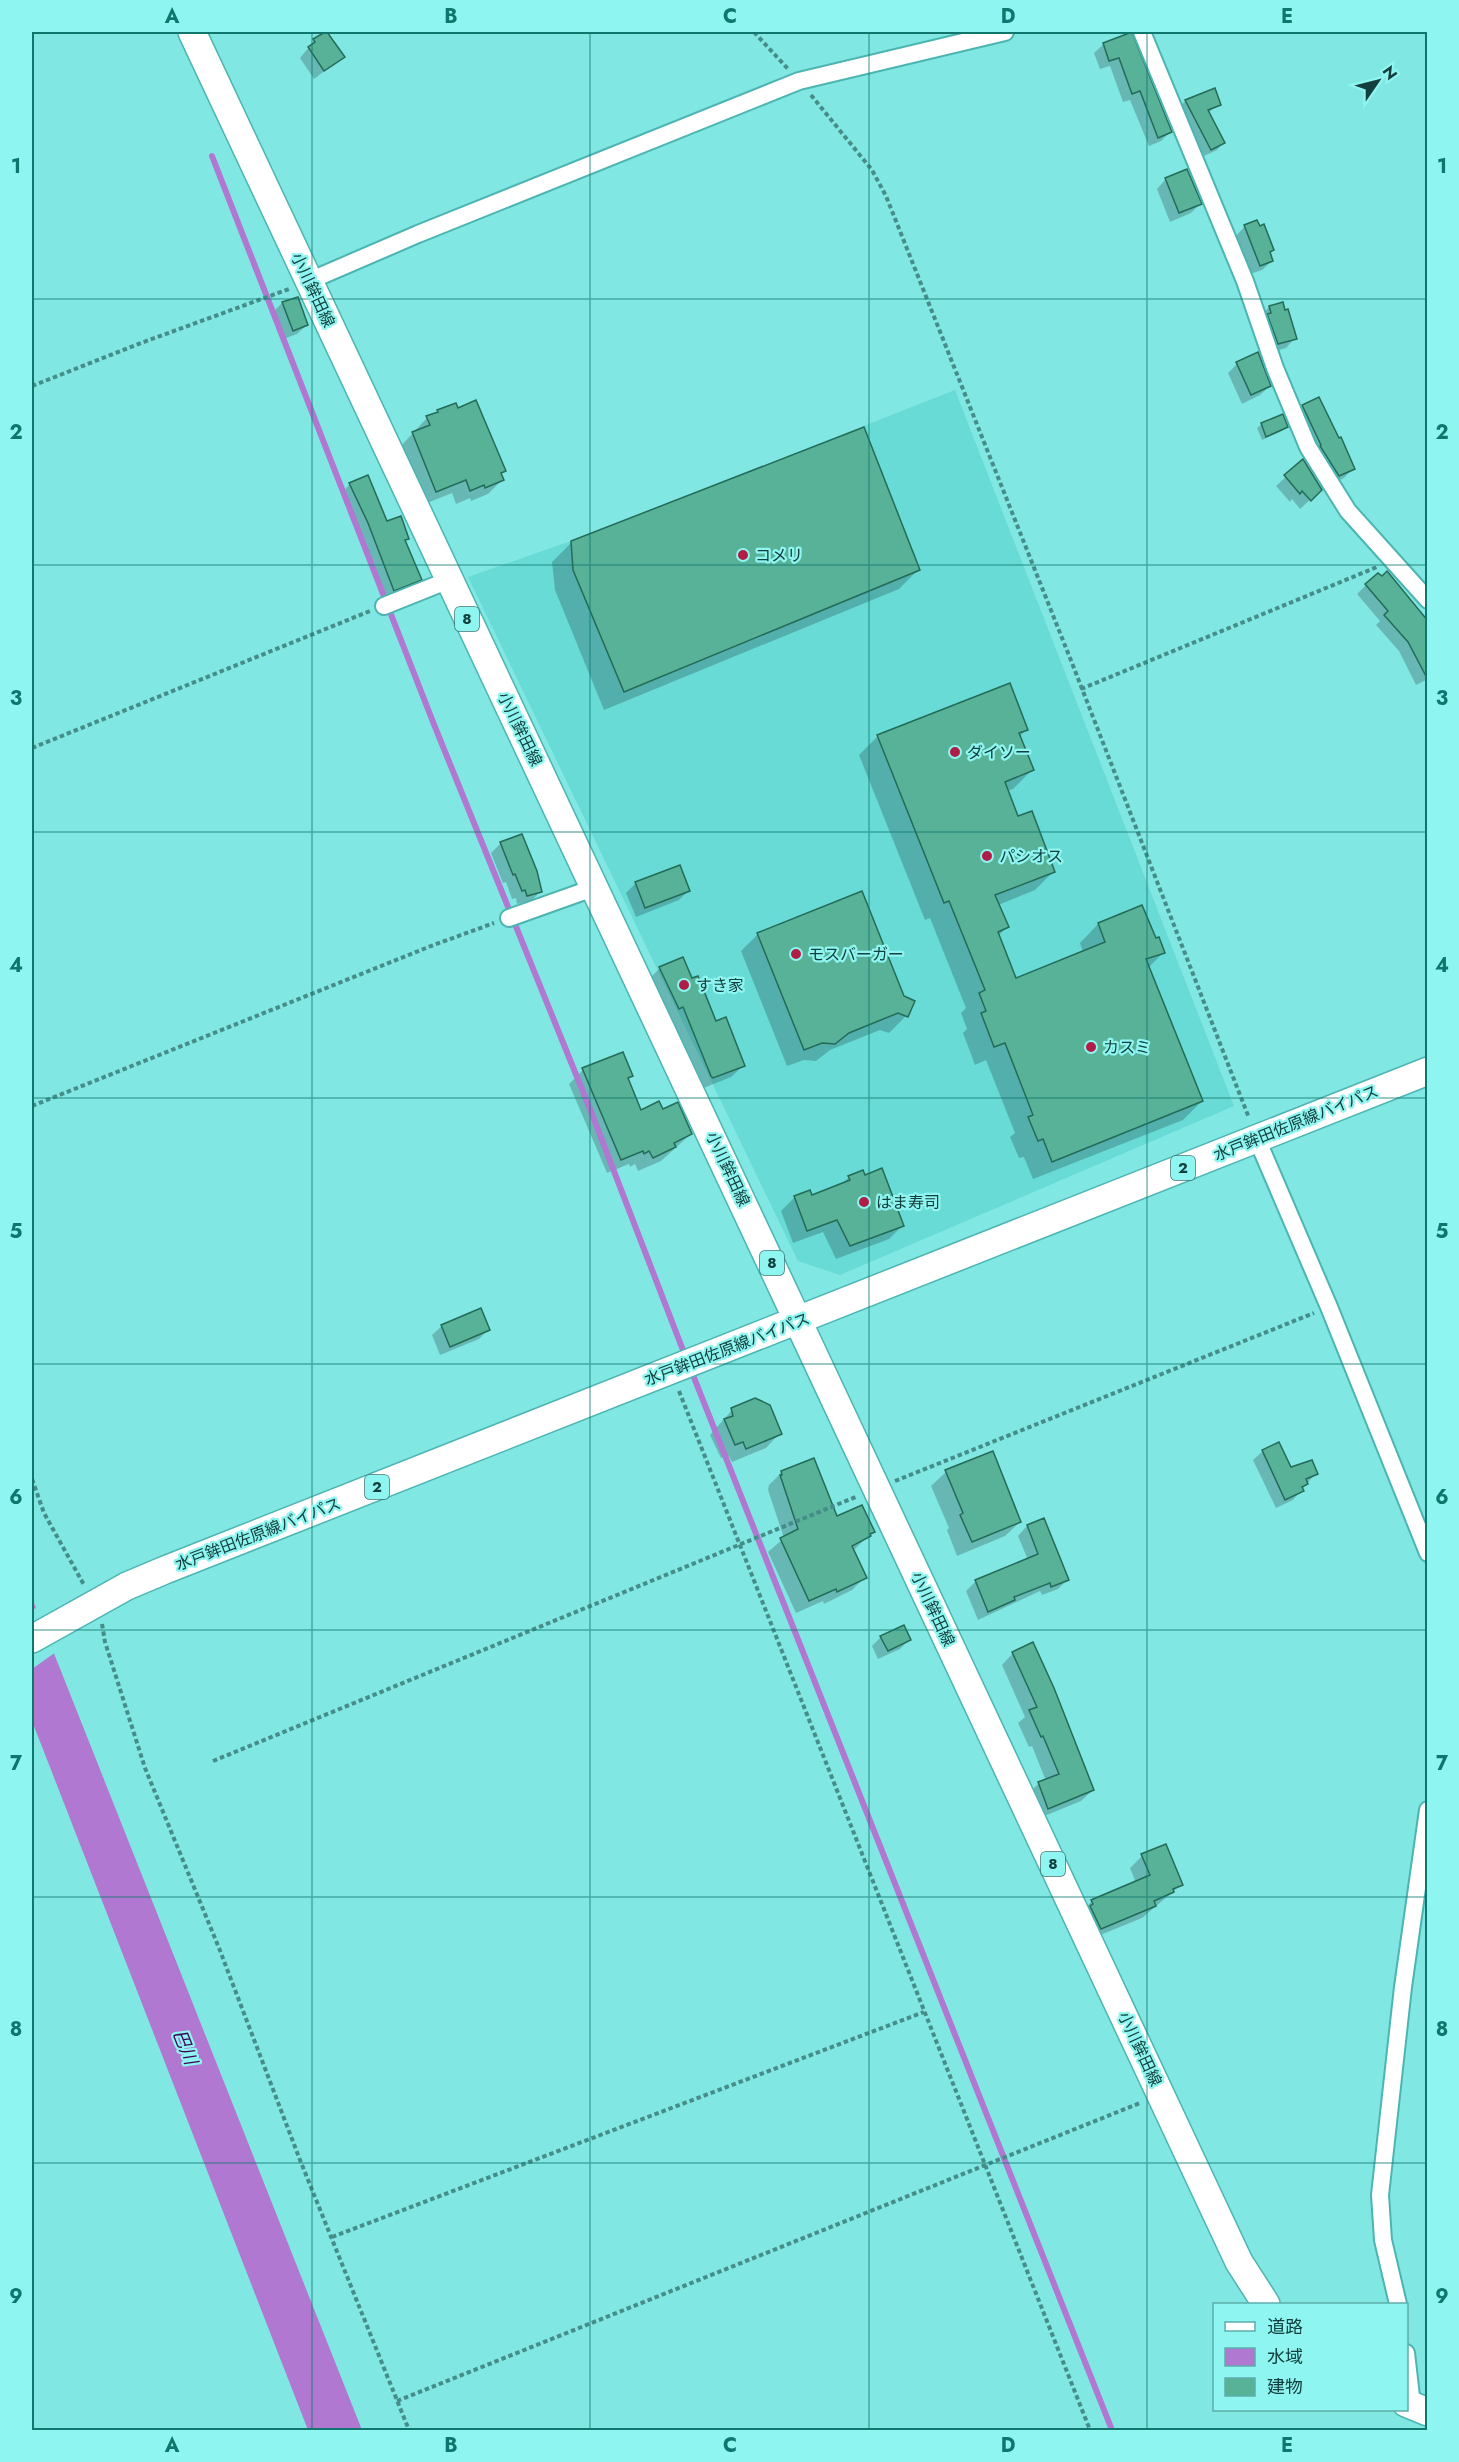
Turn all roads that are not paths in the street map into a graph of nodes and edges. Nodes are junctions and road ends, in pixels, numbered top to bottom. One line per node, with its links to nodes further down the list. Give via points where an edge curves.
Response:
1 (192, 32): 4 (main road, 小川鉾田線 / 8)
2 (1005, 32): 4 (street, via 799,81)
3 (1142, 32): 6 (street, via 1245,281 1308,447 1348,512)
4 (309, 281): 5 (main road, 小川鉾田線 / 8)
5 (449, 580): 7 (street); 8 (main road, 小川鉾田線 / 8)
6 (1428, 600)
7 (389, 604)
8 (596, 887): 9 (street); 12 (main road, 小川鉾田線 / 8)
9 (514, 916)
10 (1421, 1073): 11 (main road, 水戸鉾田佐原線バイパス / 2)
11 (1257, 1139): 12 (main road, 水戸鉾田佐原線バイパス / 2); 13 (street)
12 (799, 1321): 14 (main road, 水戸鉾田佐原線バイパス / 2, via 165,1570 89,1606); 16 (main road, 小川鉾田線 / 8, via 1239,2262)
13 (1428, 1553)
14 (32, 1639)
15 (1428, 1810): 17 (street, via 1380,2195 1383,2240)
16 (1265, 2303)
17 (1398, 2303)
18 (1408, 2359): 19 (street)
19 (1416, 2407)

